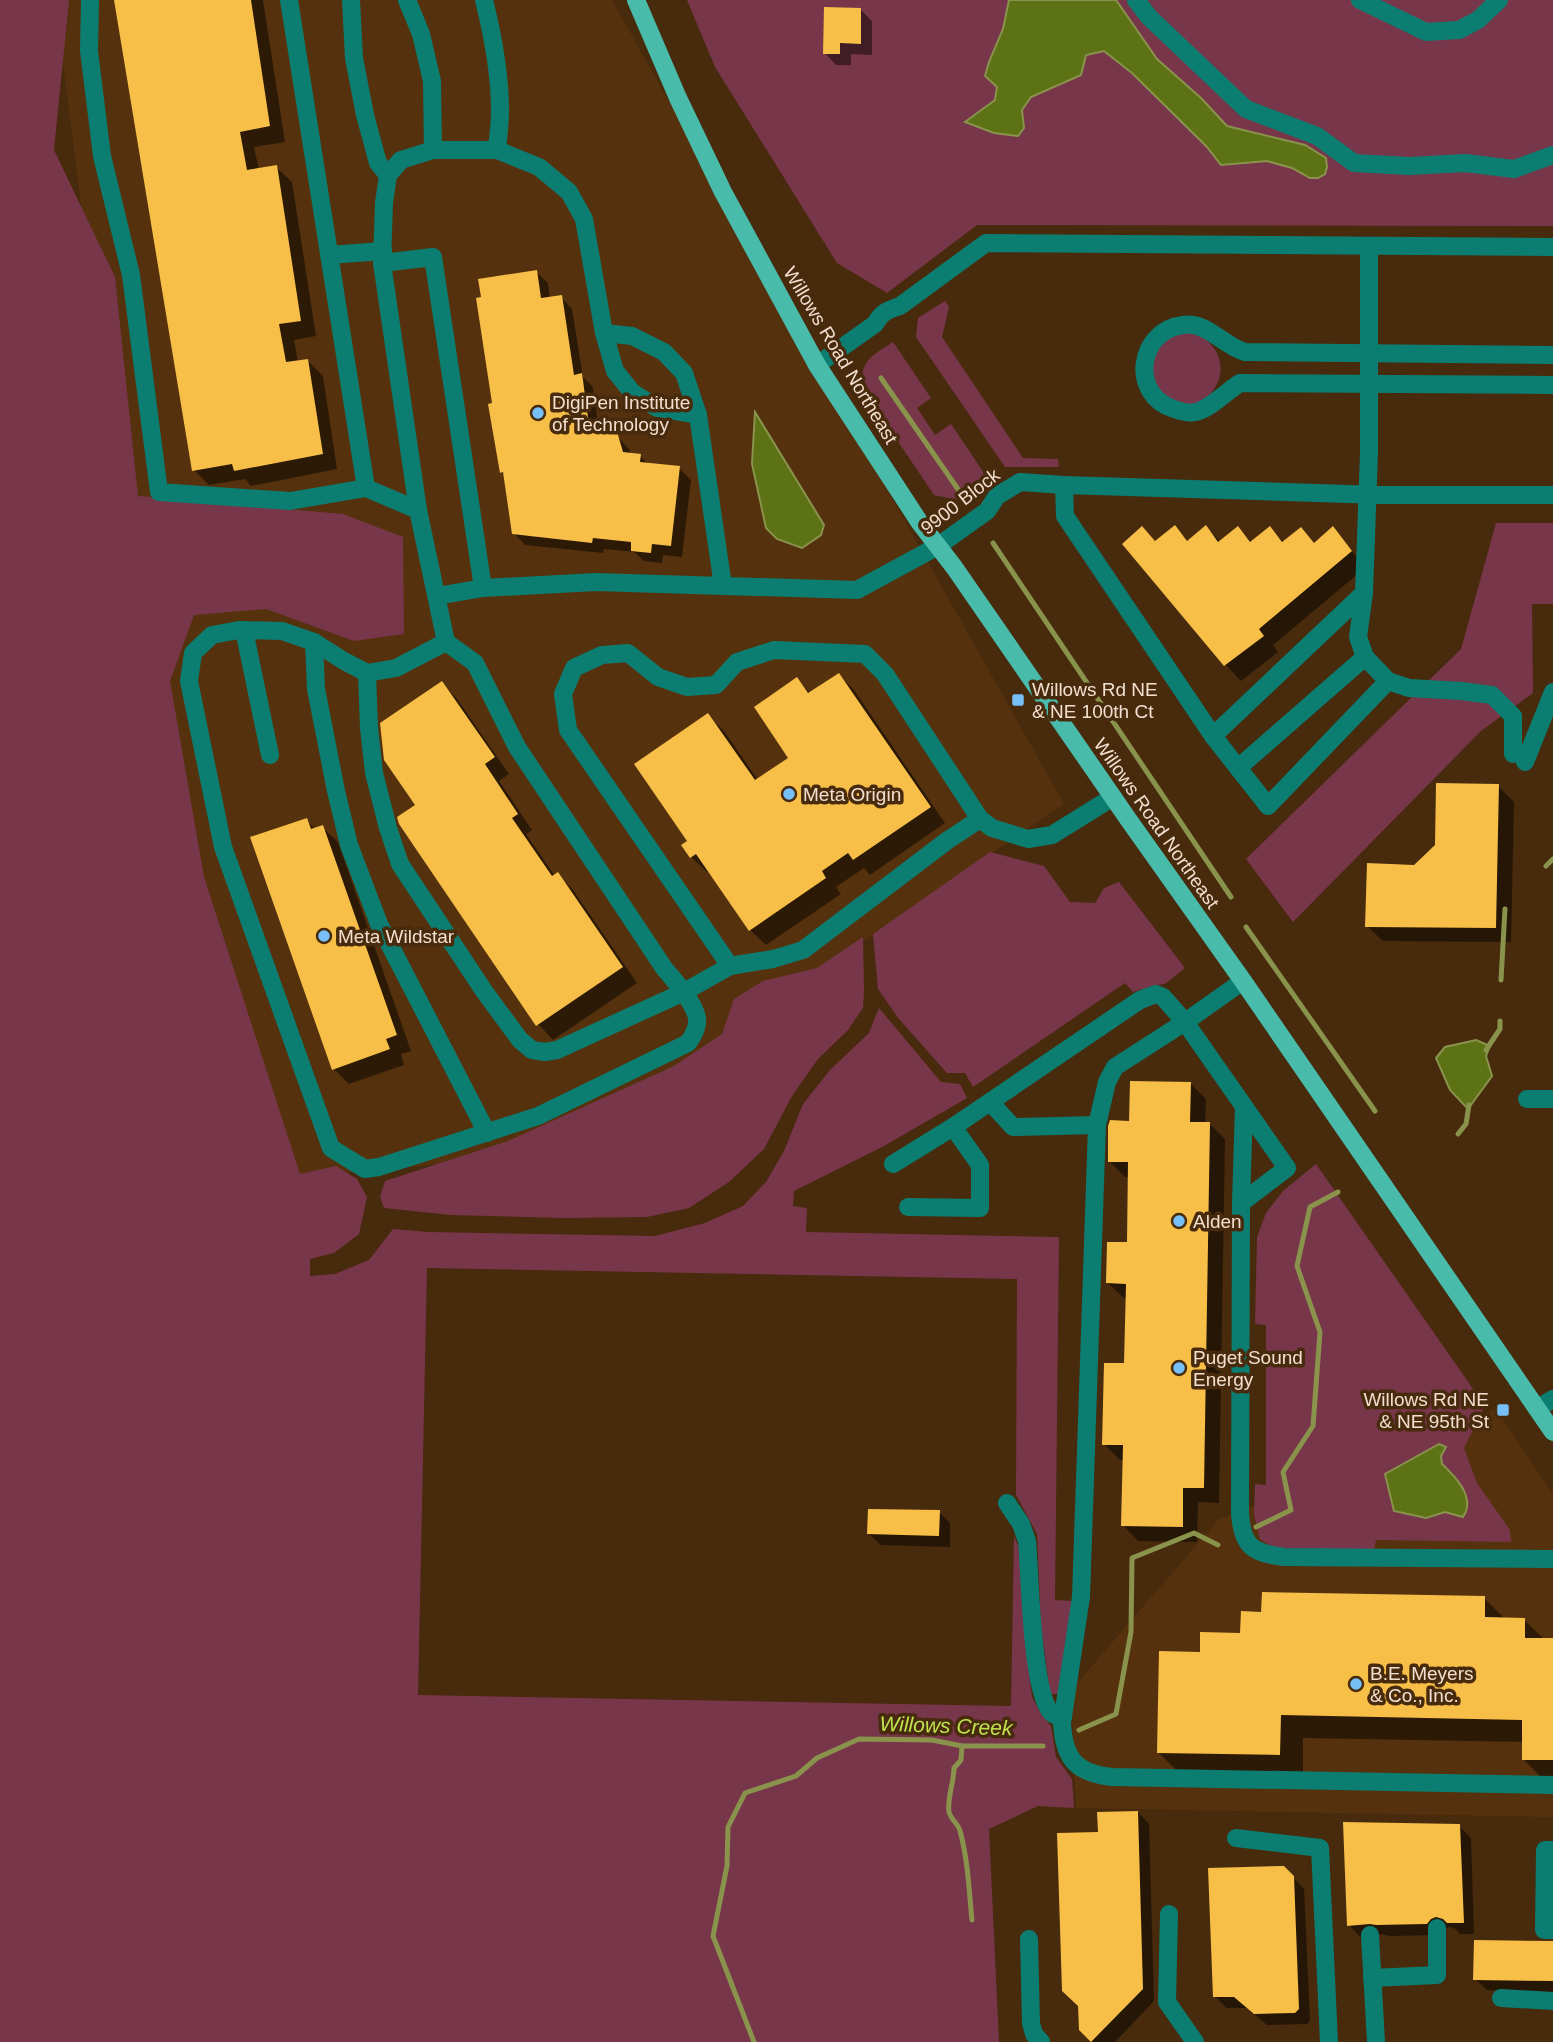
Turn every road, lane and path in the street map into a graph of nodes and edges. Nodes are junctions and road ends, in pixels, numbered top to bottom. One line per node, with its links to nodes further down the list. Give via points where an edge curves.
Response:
1 (90, 0): 26 (street, via 89,51 102,156 131,275 159,492 290,501)
2 (289, 0): 16 (street)
3 (351, 0): 13 (street, via 354,58 365,115 378,163)
4 (408, 0): 10 (street, via 432,81)
5 (484, 0): 11 (street, via 498,77)
6 (636, 0): 21 (main road, Willows Road Northeast, via 723,192)
7 (1136, 0): 12 (street, via 1246,109 1317,136 1354,163 1465,163 1514,169)
8 (1360, 0): 9 (street, via 1426,32 1459,30)
9 (1499, 0)
10 (433, 150): 11 (street); 13 (street, via 401,160)
11 (497, 150): 18 (street, via 539,167 569,192 584,219)
12 (1553, 155)
13 (388, 175): 17 (street)
14 (1369, 246): 15 (street); 19 (street); 21 (street, via 986,243 900,306 888,309 875,324)
15 (1553, 247)
16 (328, 255): 17 (street); 26 (street)
17 (382, 257): 29 (street); 32 (street, via 433,257)
18 (604, 333): 24 (street, via 632,336 664,352 684,373); 24 (street, via 615,371 632,392 657,408)
19 (1369, 353): 20 (street); 22 (street); 22 (street, via 1245,352 1233,349 1201,326 1183,324 1165,330 1147,354 1143,369 1153,395 1164,406 1182,412 1211,405 1240,383)
20 (1553, 355)
21 (817, 365): 30 (main road, Willows Road Northeast)
22 (1369, 383): 23 (street); 27 (street)
23 (1553, 385)
24 (698, 415): 31 (street)
25 (1064, 485): 27 (street, 9900 Block, via 1079,475 1111,476 1133,487); 30 (street, 9900 Block, via 1020,482); 42 (street, via 1065,516)
26 (366, 488): 29 (street)
27 (1366, 494): 28 (street, 9900 Block); 33 (street)
28 (1553, 495)
29 (418, 510): 34 (street)
30 (938, 546): 31 (street, 9900 Block, via 857,590); 45 (main road, Willows Road Northeast)
31 (723, 586): 32 (street, 9900 Block, via 596,582)
32 (483, 589): 34 (street, 9900 Block)
33 (1364, 593): 38 (street, via 1358,637); 42 (street)
34 (438, 596): 37 (street)
35 (244, 630): 36 (street, via 282,631); 43 (street); 57 (street, via 212,635 193,653 189,681 223,848 331,1148 365,1169)
36 (314, 642): 39 (street); 57 (street, via 316,689 349,845 379,924)
37 (446, 642): 39 (street, via 396,668); 49 (street, via 475,663 517,747)
38 (1365, 657): 40 (street); 44 (street)
39 (367, 673): 49 (street, via 374,773 400,864 520,1040 532,1050 557,1049)
40 (1388, 681): 41 (street, via 1409,688 1492,695 1513,716 1519,758); 44 (street, via 1268,806)
41 (1553, 692)
42 (1213, 736): 44 (street)
43 (270, 755)
44 (1238, 768)
45 (1113, 797): 46 (street, via 1052,835 1028,839 992,828); 48 (main road, Willows Road Northeast)
46 (979, 818): 47 (street, via 803,950); 47 (street, via 885,674 865,654 774,650 737,662 716,685 687,687 658,677 628,653 602,655 574,668 563,694 568,730)
47 (730, 966): 49 (street)
48 (1243, 981): 50 (street); 62 (main road, Willows Road Northeast)
49 (684, 992): 57 (street, via 698,1014 697,1031 688,1043 538,1116)
50 (1185, 1022): 53 (street, via 1163,997 1148,996); 54 (street); 55 (street, via 1115,1067)
51 (1527, 1099): 52 (street)
52 (1553, 1099)
53 (990, 1102): 55 (street, via 1013,1127); 56 (street)
54 (1244, 1107): 59 (street); 59 (street, via 1287,1168)
55 (1097, 1125): 66 (street, via 1081,1597)
56 (953, 1127): 58 (street); 60 (street, via 980,1165 980,1208)
57 (487, 1133)
58 (893, 1164)
59 (1241, 1203): 65 (street, via 1240,1513 1244,1539 1264,1555 1284,1557)
60 (908, 1207)
61 (1553, 1399): 62 (street)
62 (1537, 1409): 63 (main road, Willows Road Northeast)
63 (1553, 1432)
64 (1007, 1503): 66 (street, via 1027,1541 1038,1679 1049,1708)
65 (1551, 1559)
66 (1063, 1717): 67 (street, via 1063,1741 1070,1759 1096,1776)
67 (1553, 1785)
68 (1236, 1838): 80 (street, via 1320,1848)
69 (1553, 1850): 72 (street, via 1545,1850 1544,1903 1544,1930)
70 (1169, 1914): 79 (street, via 1167,2002)
71 (1437, 1928): 75 (street, via 1437,1975)
72 (1553, 1930)
73 (1370, 1935): 75 (street)
74 (1029, 1939): 78 (street, via 1031,2023)
75 (1372, 1978): 81 (street)
76 (1502, 1998): 77 (street)
77 (1553, 2001)
78 (1041, 2042)
79 (1195, 2042)
80 (1329, 2042)
81 (1376, 2042)

